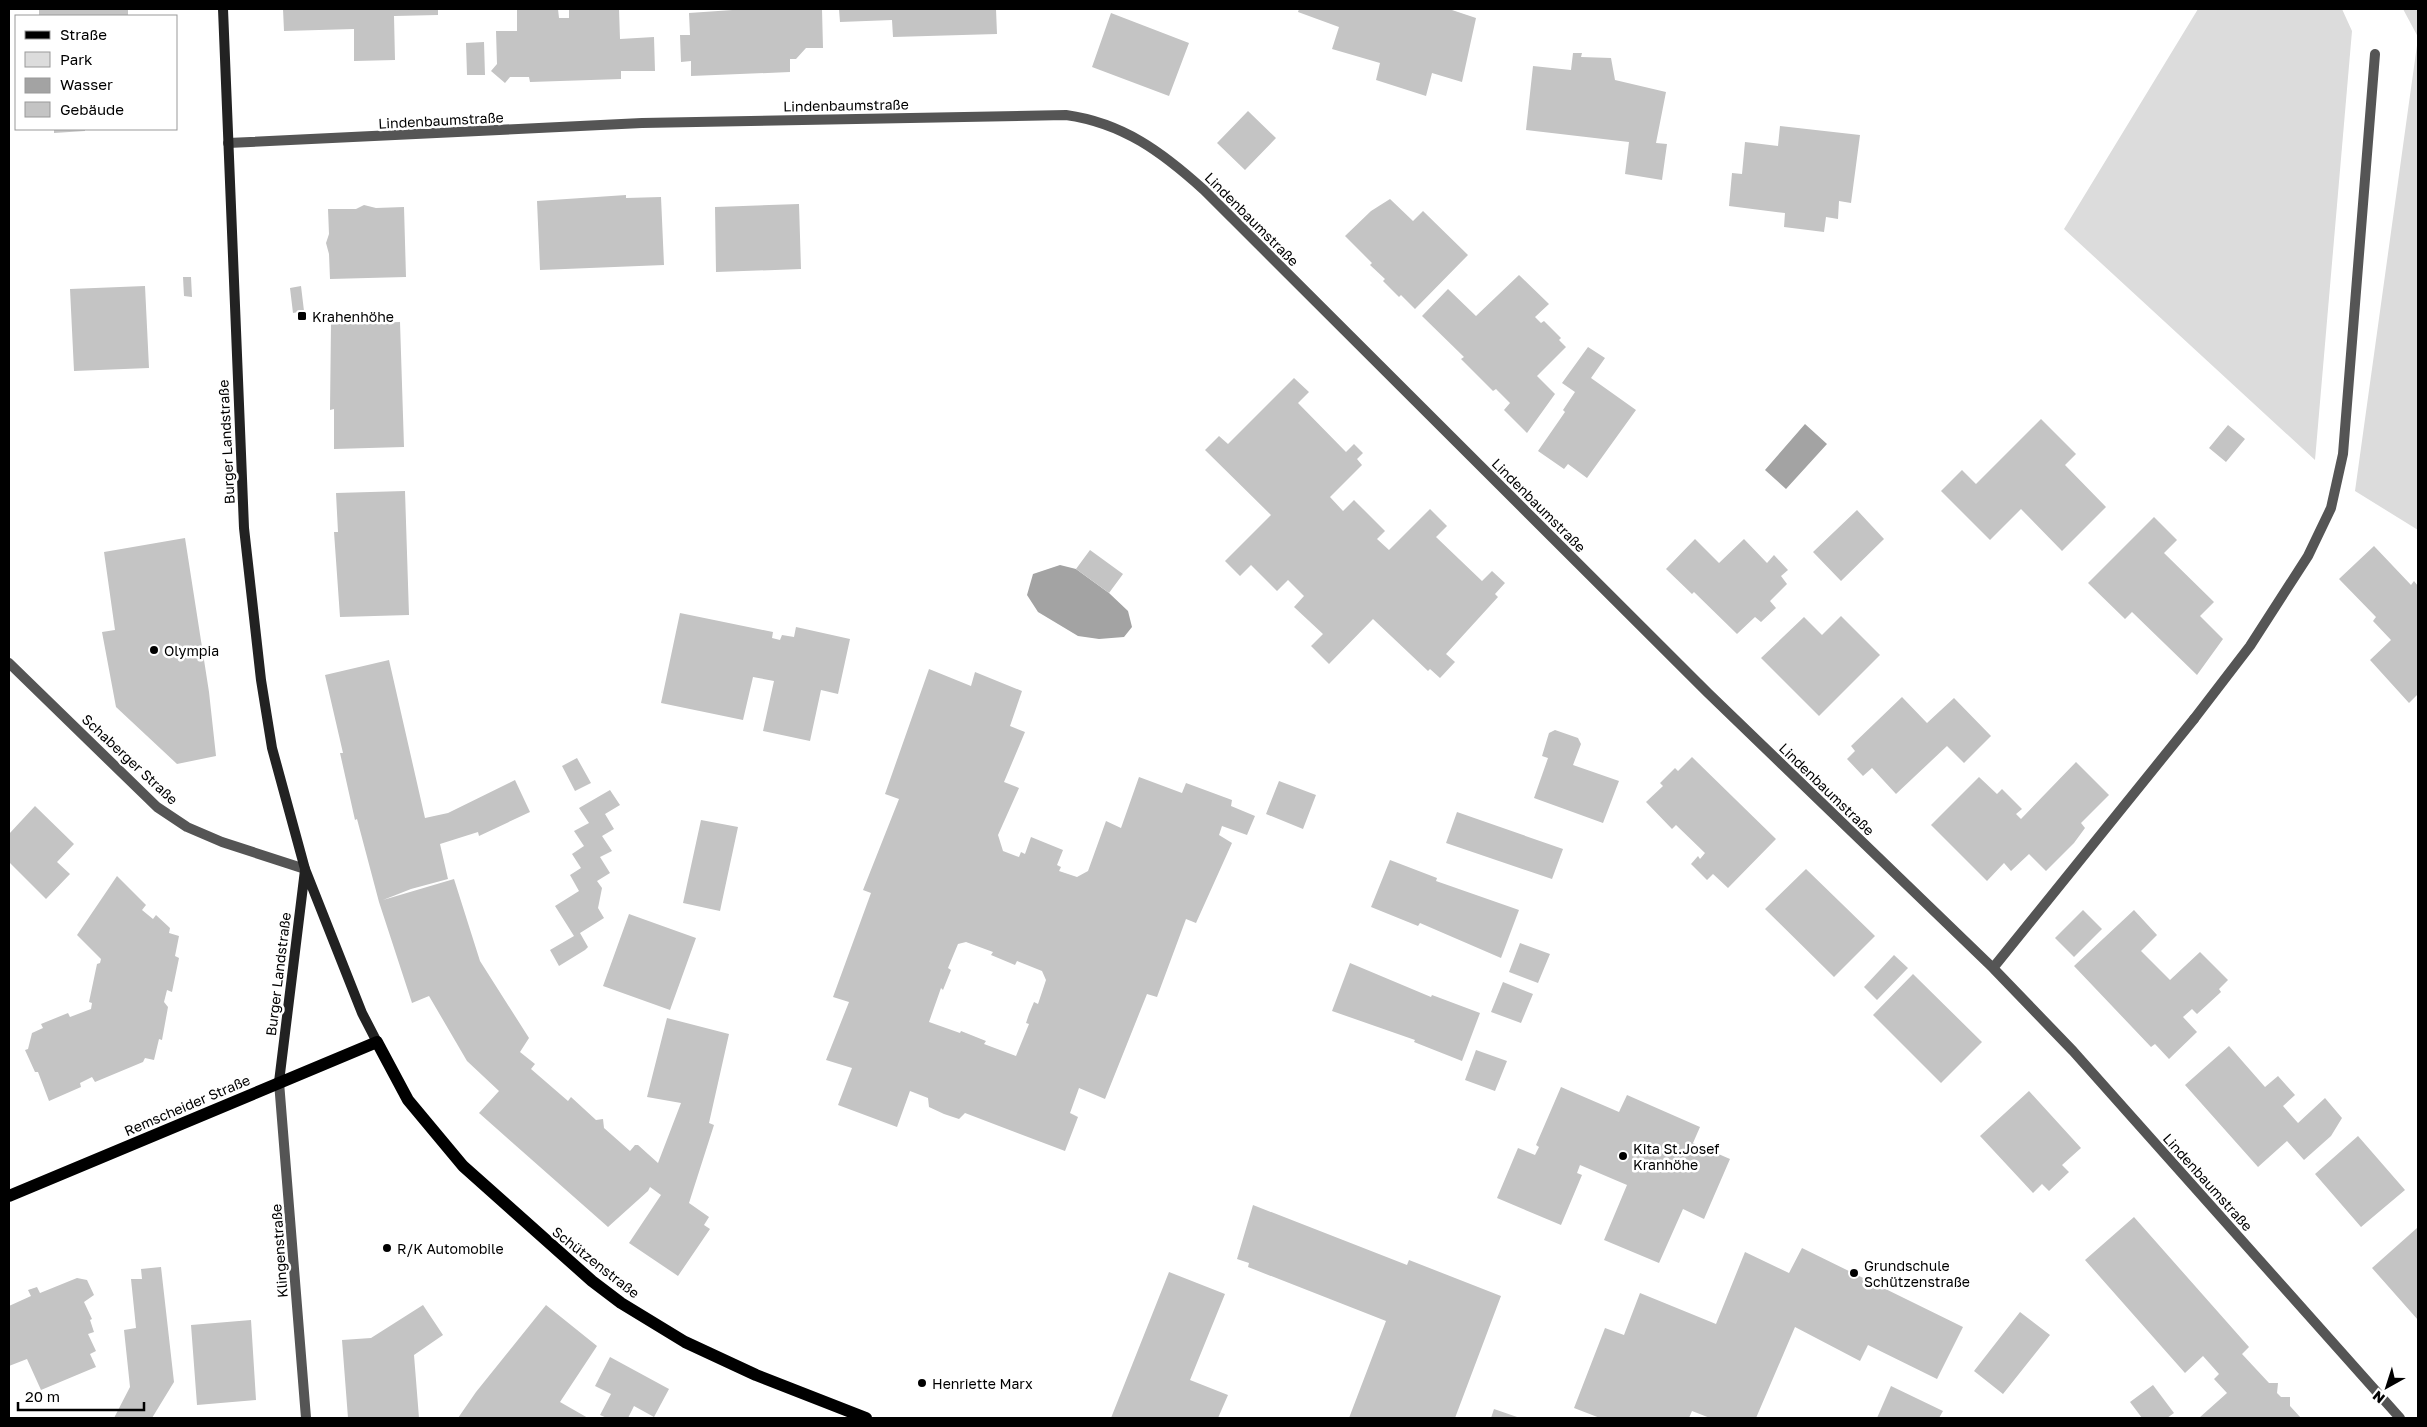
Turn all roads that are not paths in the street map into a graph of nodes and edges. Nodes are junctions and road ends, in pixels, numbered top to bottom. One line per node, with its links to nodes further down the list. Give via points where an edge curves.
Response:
1 (223, 9): 3 (main road, Burger Landstraße)
2 (2375, 54): 6 (street, via 2343,454 2331,508 2308,556 2250,646)
3 (228, 143): 5 (main road, Burger Landstraße, via 244,528 250,595 272,748); 6 (street, Lindenbaumstraße, via 642,123 1066,114 1104,123 1167,157 1204,190 1708,693)
4 (9, 664): 5 (street, Schaberger Straße, via 157,807 187,827 222,842)
5 (305, 869): 7 (main road, Burger Landstraße, via 362,1014); 8 (main road, Burger Landstraße)
6 (1993, 968): 12 (street, Lindenbaumstraße, via 2073,1051)
7 (377, 1042): 8 (main road, Remscheider Straße); 11 (main road, Schützenstraße, via 408,1100 442,1143 513,1212 592,1281 685,1342 756,1375)
8 (280, 1082): 9 (main road, Remscheider Straße); 10 (street, Klingenstraße)
9 (9, 1196)
10 (306, 1418)
11 (866, 1418)
12 (2400, 1418)

